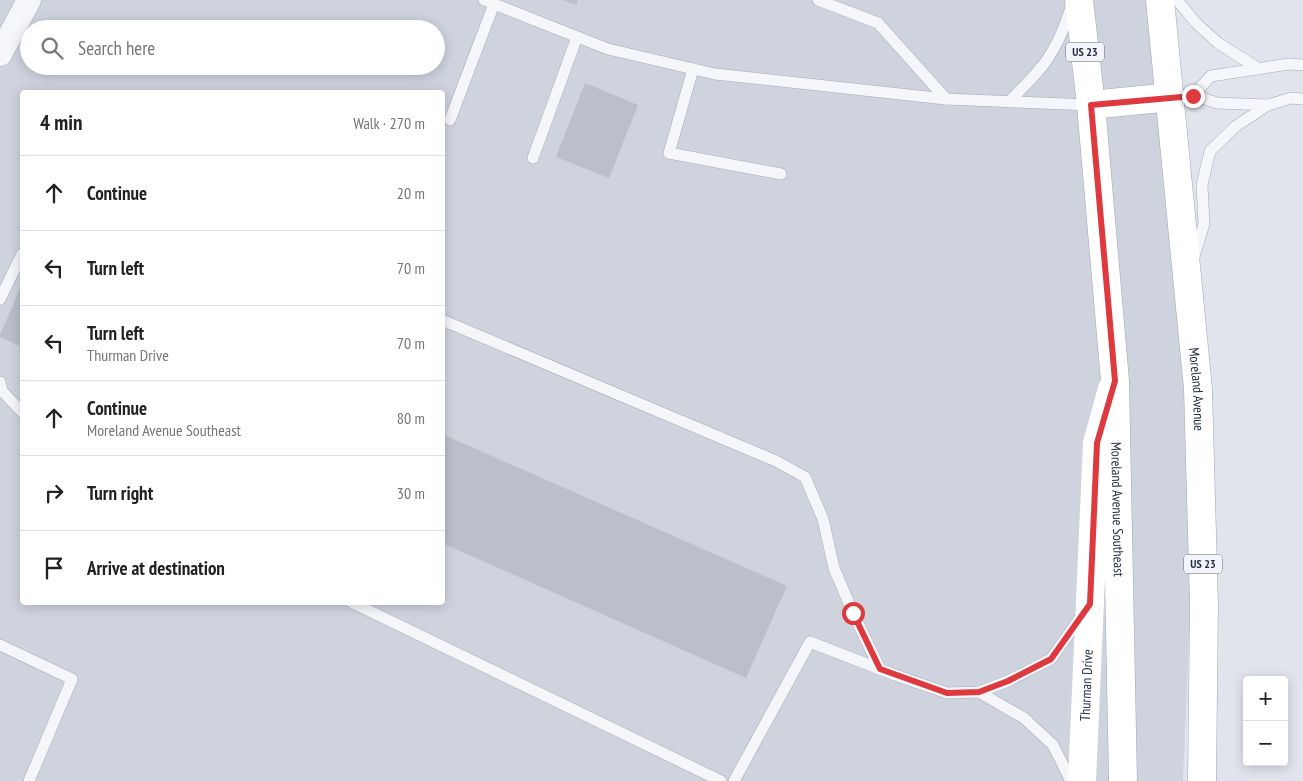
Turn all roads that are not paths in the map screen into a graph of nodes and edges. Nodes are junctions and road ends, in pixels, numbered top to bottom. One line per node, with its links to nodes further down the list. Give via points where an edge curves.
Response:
1 (29, 0): 9 (street)
2 (818, 0): 14 (lane, via 878,23)
3 (1074, 0): 16 (lane, via 1055,45 1039,70)
4 (1080, 0): 17 (main road, Moreland Avenue Southeast / US 23)
5 (1160, 0): 13 (main road, Moreland Avenue / US 23)
6 (1177, 0): 12 (lane, via 1218,43)
7 (489, 2): 8 (lane); 19 (lane)
8 (577, 36): 11 (lane, via 608,49); 20 (lane)
9 (0, 54)
10 (1303, 65): 12 (lane)
11 (693, 69): 14 (lane); 21 (lane, via 669,153)
12 (1259, 69): 13 (lane, via 1212,76)
13 (1182, 96): 17 (main road); 18 (lane, via 1217,104); 23 (main road, Moreland Avenue / US 23)
14 (946, 99): 16 (lane)
15 (1303, 99): 18 (lane, via 1291,98)
16 (1009, 102): 17 (lane)
17 (1091, 105): 26 (main road, Moreland Avenue Southeast / US 23)
18 (1268, 105): 23 (lane, via 1236,126 1210,151 1202,185 1204,224)
19 (450, 120)
20 (533, 158)
21 (781, 174)
22 (20, 258): 24 (lane)
23 (1188, 279): 40 (main road, Moreland Avenue / US 23, via 1198,389 1204,605)
24 (0, 299)
25 (445, 321): 32 (lane, via 805,476 823,519 834,568)
26 (1115, 381): 29 (main road, Thurman Drive, via 1097,443); 39 (main road, Moreland Avenue Southeast / US 23)
27 (0, 382): 28 (lane, via 2,390)
28 (20, 410)
29 (1090, 604): 33 (lane, via 1051,659); 38 (main road, Thurman Drive)
30 (357, 605): 35 (lane)
31 (0, 644): 34 (lane, via 72,679)
32 (880, 669): 33 (lane, via 947,693); 36 (lane, via 810,642)
33 (979, 692): 37 (lane, via 1024,718 1053,744)
34 (29, 781)
35 (722, 781)
36 (734, 781)
37 (1071, 781)
38 (1082, 781)
39 (1123, 781)
40 (1202, 781)

